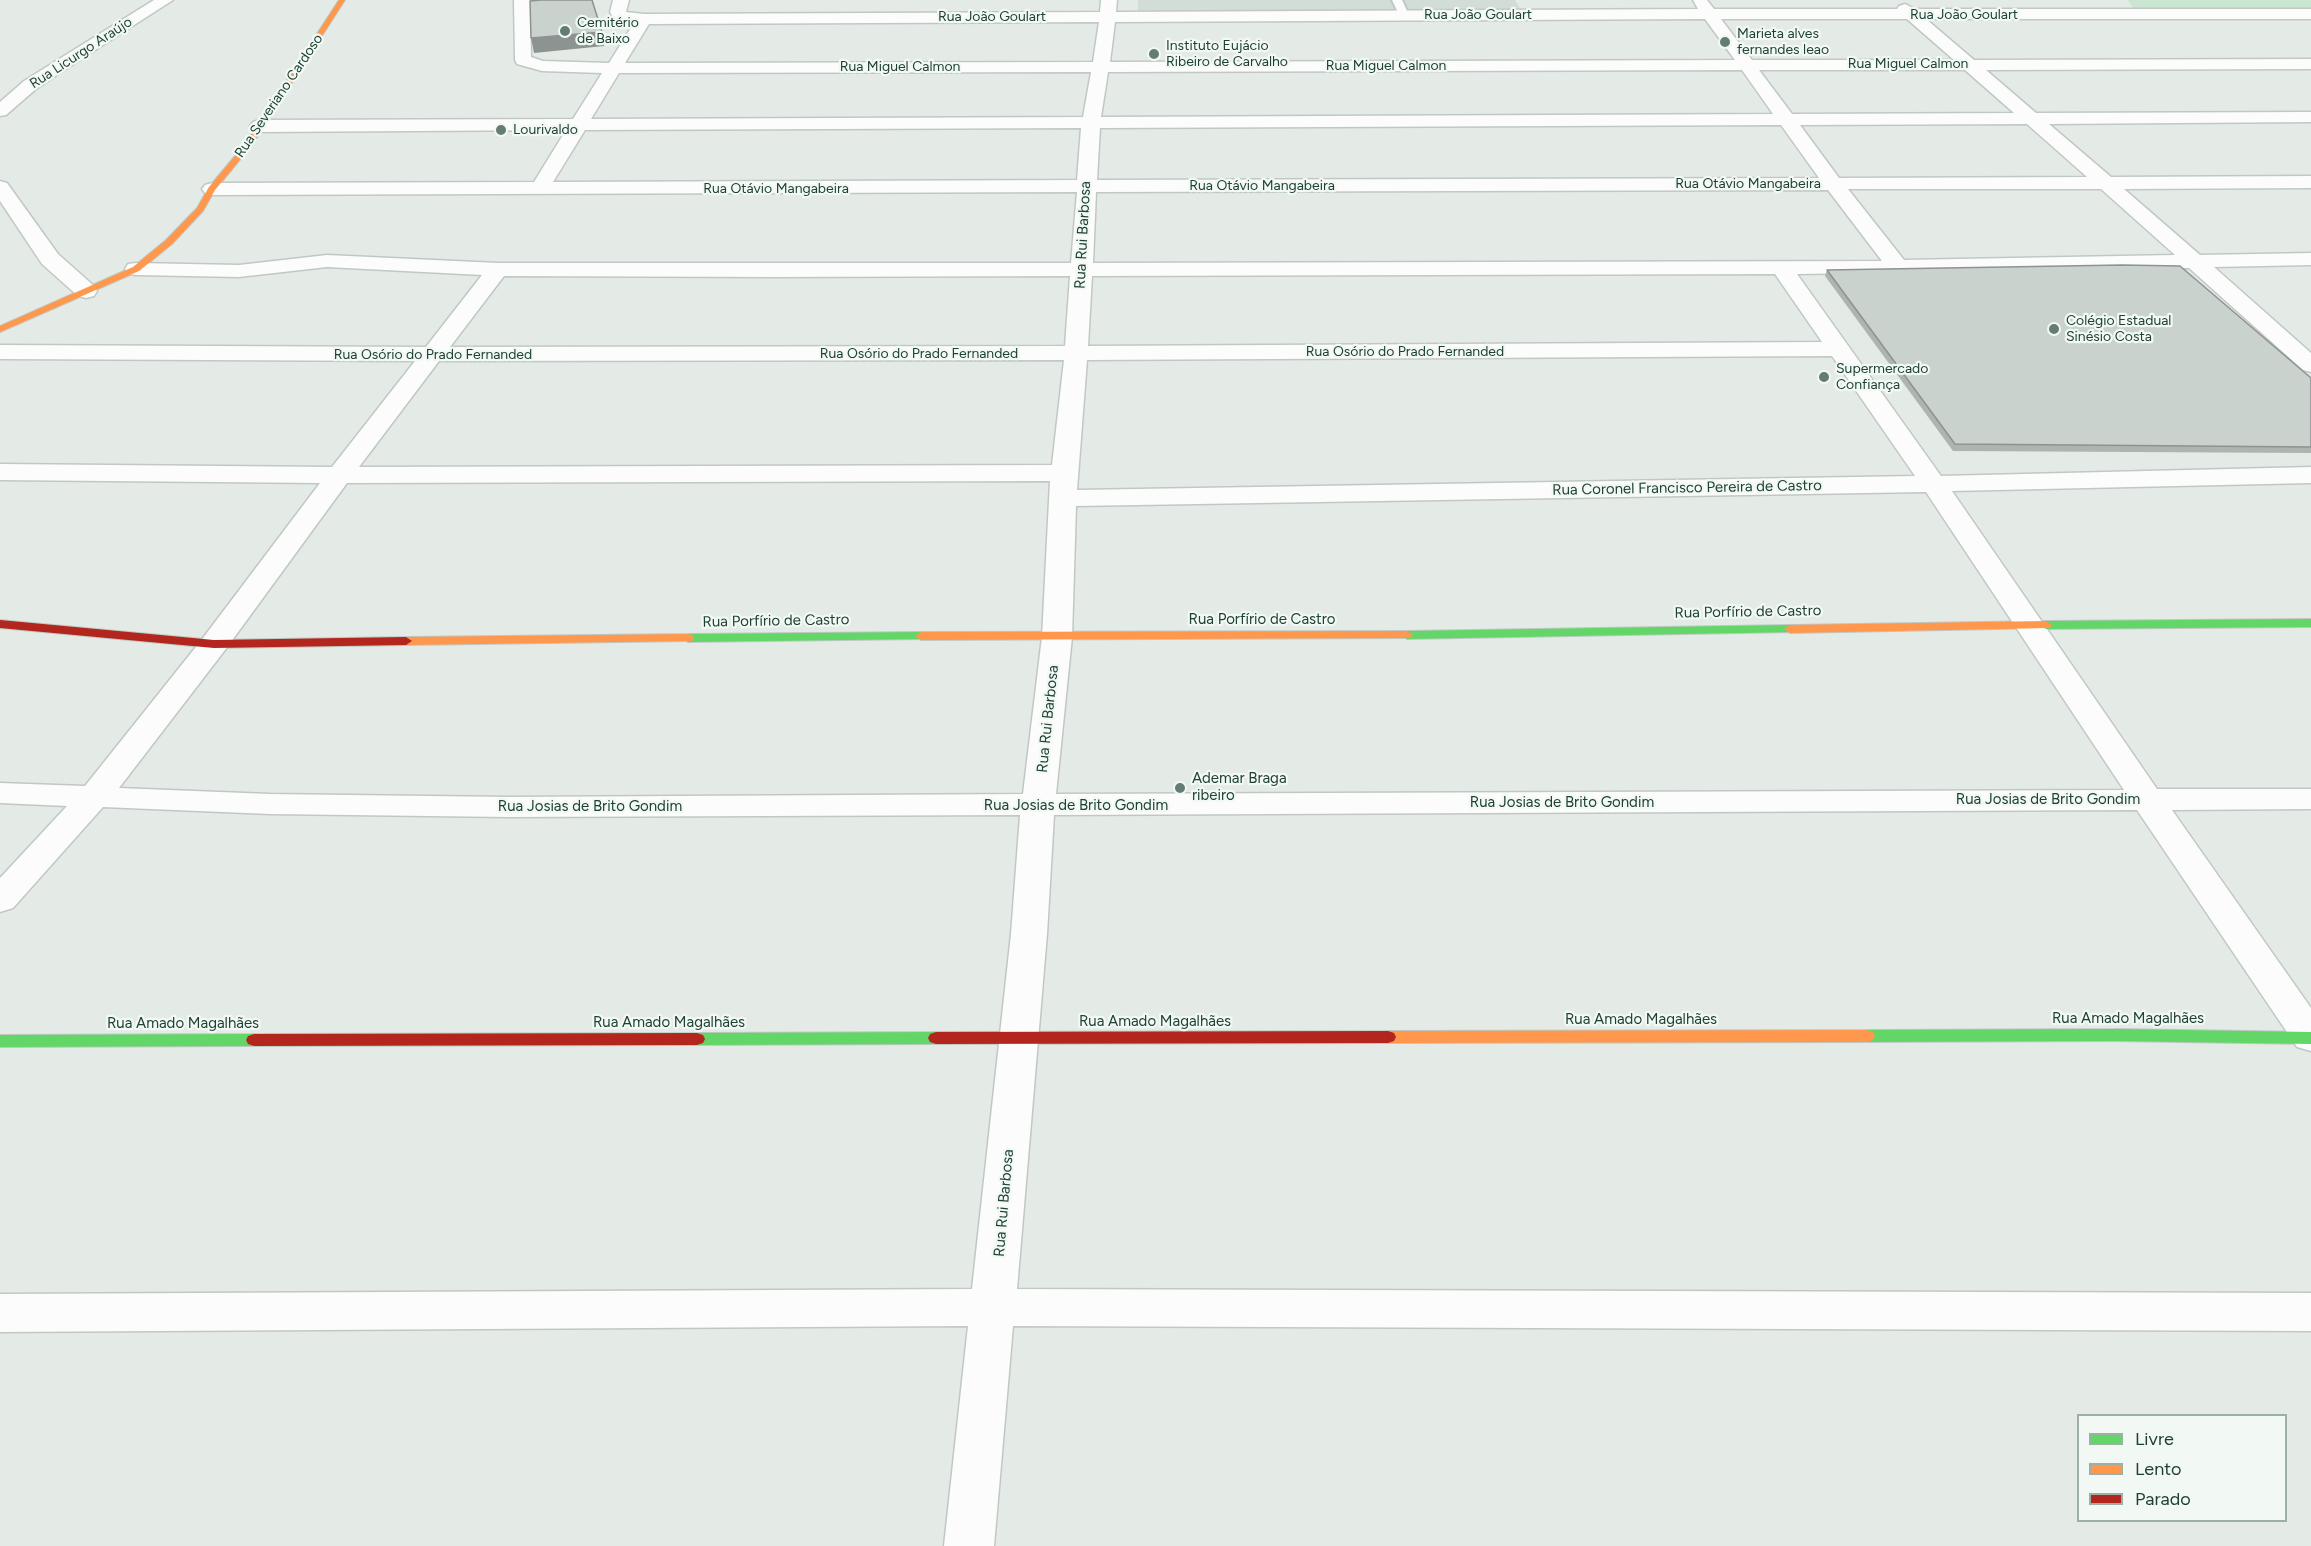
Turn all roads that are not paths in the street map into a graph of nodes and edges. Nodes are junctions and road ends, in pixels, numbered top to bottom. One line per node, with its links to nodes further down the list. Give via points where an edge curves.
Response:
1 (165, 0): 22 (street, Rua Licurgo Araújo, via 55,68)
2 (342, 0): 28 (street, Rua Severiano Cardoso)
3 (522, 0): 21 (street, Rua Miguel Calmon, via 523,60 542,66)
4 (621, 0): 15 (street, Rua João Goulart, via 620,16)
5 (1397, 0): 13 (lane)
6 (1894, 0): 11 (street)
7 (2117, 0): 14 (street)
8 (1529, 7): 9 (street, Rua João Goulart); 13 (street, Rua João Goulart); 19 (street)
9 (1704, 7): 11 (street, Rua João Goulart); 16 (street)
10 (1108, 8): 13 (street, Rua João Goulart); 15 (street, Rua João Goulart); 20 (street, Rua Rui Barbosa)
11 (1911, 14): 14 (street, Rua João Goulart); 17 (street)
12 (2311, 14): 14 (street, Rua João Goulart)
13 (1404, 15)
14 (2127, 15)
15 (644, 19): 21 (street)
16 (1746, 64): 17 (street, Rua Miguel Calmon); 19 (street, Rua Miguel Calmon); 25 (street)
17 (1966, 64): 18 (street, Rua Miguel Calmon); 24 (street)
18 (2311, 64)
19 (1557, 65): 20 (street, Rua Miguel Calmon)
20 (1101, 67): 21 (street, Rua Miguel Calmon); 26 (street, Rua Rui Barbosa)
21 (614, 68): 27 (street)
22 (0, 111)
23 (2311, 117): 24 (street)
24 (2031, 118): 25 (street); 29 (street)
25 (1787, 120): 26 (street); 31 (street)
26 (1091, 122): 27 (street); 32 (street, Rua Rui Barbosa)
27 (579, 124): 28 (street); 34 (street)
28 (259, 126): 33 (street, Rua Severiano Cardoso)
29 (2105, 182): 30 (street, Rua Otávio Mangabeira); 31 (street, Rua Otávio Mangabeira); 37 (street)
30 (2311, 182)
31 (1833, 183): 32 (street, Rua Otávio Mangabeira); 38 (street)
32 (1085, 187): 34 (street, Rua Otávio Mangabeira); 42 (street, Rua Rui Barbosa)
33 (212, 189): 34 (street, Rua Otávio Mangabeira); 41 (street, Rua Severiano Cardoso, via 200,209 169,243)
34 (539, 189)
35 (4, 194): 43 (street, via 16,226)
36 (2311, 259): 37 (street)
37 (2195, 261): 38 (street); 45 (street)
38 (1898, 267): 40 (street)
39 (498, 268): 41 (street, via 327,261 239,271); 42 (street); 49 (street)
40 (1782, 268): 42 (street); 46 (street)
41 (136, 269): 43 (street, Rua Severiano Cardoso)
42 (1081, 269): 48 (street, Rua Rui Barbosa)
43 (86, 291): 44 (street, Rua Severiano Cardoso)
44 (0, 329)
45 (2302, 348): 50 (street)
46 (1838, 349): 48 (street, Rua Osório do Prado Fernanded); 54 (street)
47 (0, 352): 49 (street, Rua Osório do Prado Fernanded)
48 (1076, 354): 49 (street, Rua Osório do Prado Fernanded); 55 (street, Rua Rui Barbosa)
49 (431, 355): 52 (street)
50 (2311, 365)
51 (0, 472): 52 (street, Rua Coronel Francisco Pereira de Castro)
52 (339, 475): 55 (street, Rua Coronel Francisco Pereira de Castro); 60 (street)
53 (2311, 475): 54 (street, Rua Coronel Francisco Pereira de Castro)
54 (1934, 484): 55 (street, Rua Coronel Francisco Pereira de Castro); 58 (street)
55 (1064, 485): 59 (street, Rua Rui Barbosa)
56 (2311, 623): 58 (street, Rua Porfírio de Castro)
57 (0, 624): 60 (street, Rua Porfírio de Castro)
58 (2032, 626): 59 (street, Rua Porfírio de Castro); 64 (street)
59 (1057, 637): 60 (street, Rua Porfírio de Castro, via 810,636); 65 (street, Rua Rui Barbosa)
60 (214, 644): 62 (street)
61 (0, 793): 62 (street, Rua Josias de Brito Gondim)
62 (93, 798): 65 (street, Rua Josias de Brito Gondim, via 509,807); 66 (street)
63 (2311, 799): 64 (street, Rua Josias de Brito Gondim)
64 (2148, 800): 65 (street, Rua Josias de Brito Gondim); 67 (street)
65 (1038, 806): 68 (street, Rua Rui Barbosa)
66 (0, 900)
67 (2311, 1037): 68 (street, Rua Amado Magalhães)
68 (1019, 1039): 69 (street, Rua Amado Magalhães); 70 (street, Rua Rui Barbosa)
69 (0, 1041)
70 (994, 1307): 71 (street); 72 (street); 73 (street, Rua Rui Barbosa)
71 (2311, 1312)
72 (0, 1313)
73 (969, 1546)

